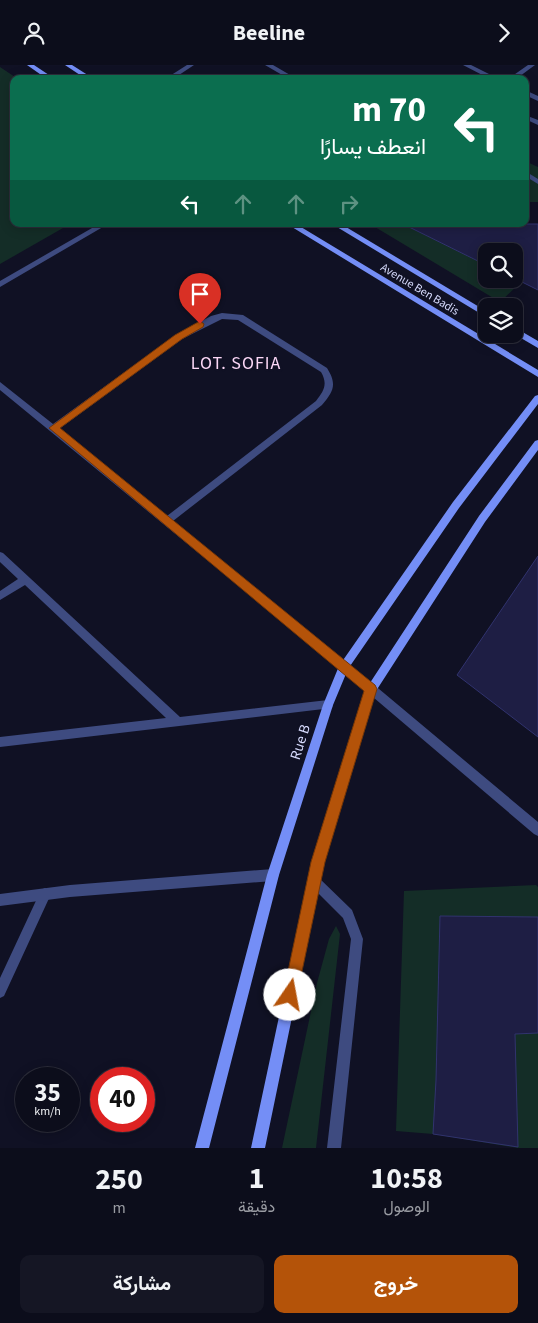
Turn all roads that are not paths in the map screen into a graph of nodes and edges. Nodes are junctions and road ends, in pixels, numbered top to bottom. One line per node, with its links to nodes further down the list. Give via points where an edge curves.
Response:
1 (30, 65): 7 (street)
2 (68, 65): 8 (street)
3 (191, 65): 9 (street)
4 (268, 65): 10 (street)
5 (466, 65): 11 (street)
6 (532, 65): 12 (street)
7 (46, 75)
8 (84, 75)
9 (175, 75)
10 (287, 75)
11 (485, 75)
12 (517, 75)
13 (99, 227): 16 (street)
14 (296, 227): 20 (street, Avenue Ben Badis)
15 (341, 227): 17 (street, Avenue Ben Badis)
16 (0, 284)
17 (478, 309)
18 (523, 336): 19 (street)
19 (538, 345)
20 (538, 374)
21 (0, 385): 23 (street)
22 (538, 398): 29 (street, Rue B, via 456,505)
23 (54, 428): 25 (street); 25 (street, via 179,337 222,316 240,317 324,370 331,383 330,391 319,403)
24 (538, 443): 30 (street, via 482,519)
25 (167, 521): 29 (street)
26 (0, 557): 27 (street)
27 (25, 580): 28 (street); 32 (street)
28 (0, 596)
29 (344, 665): 30 (street); 31 (street, Rue B)
30 (370, 689): 34 (street); 36 (street)
31 (328, 705): 32 (street); 35 (street, Rue B)
32 (177, 721): 33 (street)
33 (0, 742)
34 (538, 830)
35 (272, 875): 37 (street); 40 (street, Rue B)
36 (314, 881): 41 (street); 42 (street, via 348,914 357,939)
37 (45, 894): 38 (street); 39 (street)
38 (0, 900)
39 (0, 992)
40 (202, 1148)
41 (258, 1148)
42 (334, 1148)

